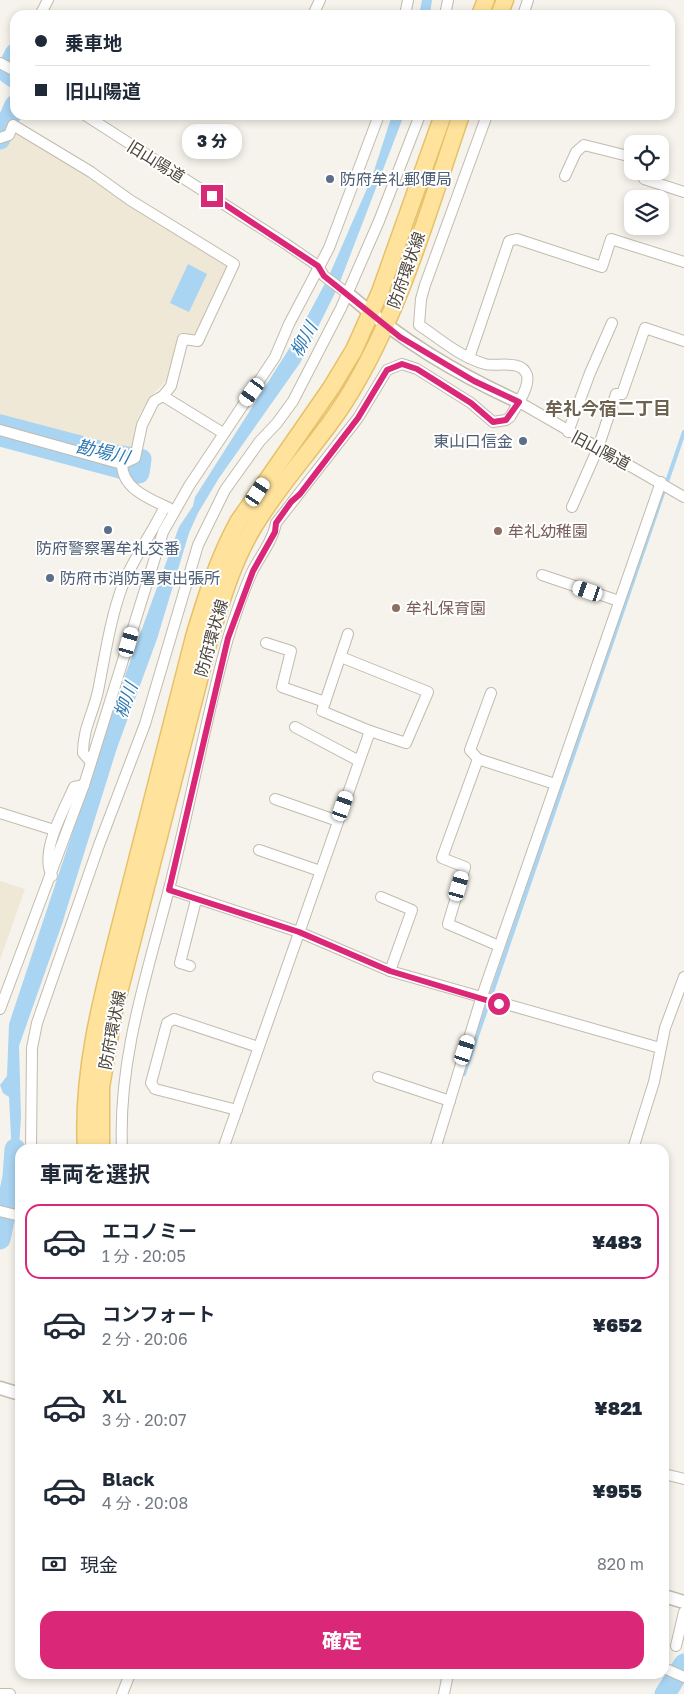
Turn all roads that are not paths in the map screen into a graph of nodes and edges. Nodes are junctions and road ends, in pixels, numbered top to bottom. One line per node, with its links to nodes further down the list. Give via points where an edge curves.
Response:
1 (93, 120): 13 (street, 旧山陽道)
2 (378, 120): 13 (street, via 329,248)
3 (418, 120): 14 (street)
4 (441, 120): 15 (main road, 防府環状線)
5 (459, 120): 17 (main road, 防府環状線)
6 (485, 120): 19 (street, via 420,300 419,324)
7 (0, 138): 20 (street, via 9,135 13,125 234,264 198,341 183,338 171,386)
8 (624, 155): 9 (street, via 584,146 576,152)
9 (565, 176)
10 (647, 180): 11 (street)
11 (684, 192)
12 (684, 262): 19 (street, via 611,239 602,267 518,239 509,241)
13 (318, 266): 14 (street, 旧山陽道, via 324,276); 24 (street, via 263,377)
14 (345, 291): 15 (street, 旧山陽道); 67 (street, via 293,401 225,490 198,545 144,724 37,1023 32,1048)
15 (372, 314): 17 (street, 旧山陽道); 68 (main road, 防府環状線, via 331,388 238,522 208,589 91,1052 84,1123)
16 (612, 323): 23 (street)
17 (386, 325): 21 (street, 旧山陽道, via 453,370); 69 (main road, 防府環状線, via 355,385 253,527 223,596 114,1012 101,1087)
18 (684, 341): 25 (street, via 645,328 622,394 616,394)
19 (469, 358): 21 (street, via 486,364 524,369 527,384)
20 (163, 396): 24 (street); 26 (street, via 154,401 142,425 135,458)
21 (519, 402): 23 (street, 旧山陽道); 52 (street, via 506,420 493,422 471,403 417,369 402,364 387,370 358,418 291,502 276,523 275,532 253,571 228,638)
22 (0, 430): 26 (street)
23 (568, 432): 25 (street, 旧山陽道)
24 (223, 433): 30 (street)
25 (598, 448): 27 (street, 旧山陽道); 29 (street)
26 (122, 464): 30 (street, via 122,473 131,487)
27 (661, 482): 28 (street, 旧山陽道); 32 (street)
28 (684, 497)
29 (572, 507)
30 (170, 508): 42 (street); 42 (street, via 138,552 122,588 101,665 98,692 83,735 83,753)
31 (542, 575): 32 (street)
32 (619, 602): 43 (street)
33 (348, 634): 35 (street)
34 (266, 643): 37 (street, via 291,651 282,687)
35 (341, 657): 37 (street); 39 (street, via 428,692 406,743)
36 (490, 693): 40 (street, via 470,750)
37 (324, 702): 39 (street, via 322,711)
38 (295, 727): 41 (street)
39 (370, 731): 41 (street)
40 (478, 759): 43 (street); 56 (street, via 442,858 464,867 448,924)
41 (359, 761): 47 (street)
42 (91, 762): 44 (street)
43 (555, 784): 56 (street)
44 (84, 785): 48 (street, via 74,788); 51 (street)
45 (275, 799): 47 (street)
46 (0, 813): 48 (street)
47 (338, 821): 50 (street)
48 (54, 830): 51 (street, via 47,867)
49 (259, 850): 50 (street)
50 (320, 871): 55 (street)
51 (52, 876): 61 (street)
52 (169, 890): 54 (street); 70 (street, via 128,1048)
53 (381, 897): 58 (street, via 412,910)
54 (196, 900): 55 (street); 57 (street, via 180,963)
55 (299, 932): 58 (street); 62 (street)
56 (499, 946): 60 (street)
57 (190, 966)
58 (390, 971): 60 (street)
59 (684, 977): 63 (street)
60 (481, 999): 63 (street); 65 (street)
61 (0, 1009)
62 (258, 1047): 66 (street); 66 (street, via 174,1019 167,1023 152,1083 155,1089)
63 (660, 1048): 73 (street, via 654,1082)
64 (378, 1077): 65 (street)
65 (450, 1101): 72 (street)
66 (236, 1110): 71 (street)
67 (31, 1144)
68 (86, 1144)
69 (101, 1144)
70 (122, 1144)
71 (224, 1144)
72 (436, 1144)
73 (635, 1144)
74 (0, 1211): 75 (street)
75 (15, 1215)
76 (0, 1388): 77 (street)
77 (15, 1392)
78 (669, 1475): 79 (street)
79 (684, 1479)
80 (669, 1598): 81 (street)
81 (684, 1602)
82 (684, 1612): 83 (street)
83 (676, 1646)
84 (669, 1670): 85 (street)
85 (684, 1676)
86 (128, 1679): 88 (street)
87 (447, 1679): 89 (street)
88 (122, 1694)
89 (444, 1694)

